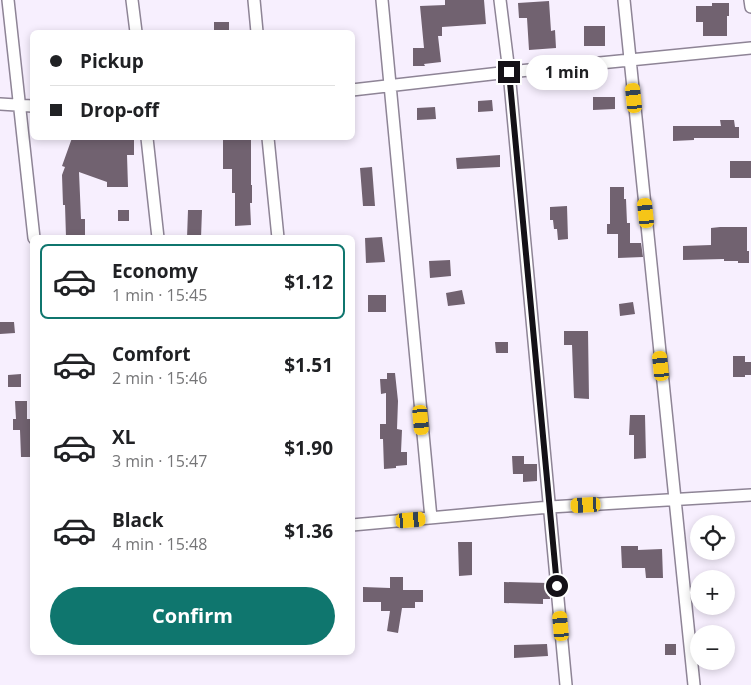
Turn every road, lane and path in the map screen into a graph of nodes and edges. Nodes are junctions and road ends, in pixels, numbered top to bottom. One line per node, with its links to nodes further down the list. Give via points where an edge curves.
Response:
1 (8, 0): 17 (street)
2 (132, 0): 9 (street)
3 (254, 0): 10 (street)
4 (382, 0): 14 (street)
5 (500, 0): 13 (street)
6 (624, 0): 12 (street)
7 (750, 0): 8 (street)
8 (751, 7)
9 (136, 30)
10 (257, 30)
11 (751, 48): 12 (street)
12 (630, 60): 13 (street); 25 (street)
13 (509, 72): 14 (street); 26 (street)
14 (390, 85): 15 (street); 27 (street)
15 (355, 90)
16 (0, 104): 17 (street)
17 (19, 105): 18 (street); 21 (street)
18 (30, 106)
19 (147, 140): 22 (street)
20 (268, 140): 23 (street)
21 (34, 235)
22 (158, 235)
23 (278, 235)
24 (751, 495): 25 (street)
25 (675, 500): 26 (street); 30 (street)
26 (550, 507): 27 (street); 29 (street)
27 (431, 518): 28 (street)
28 (355, 526)
29 (566, 685)
30 (694, 685)

